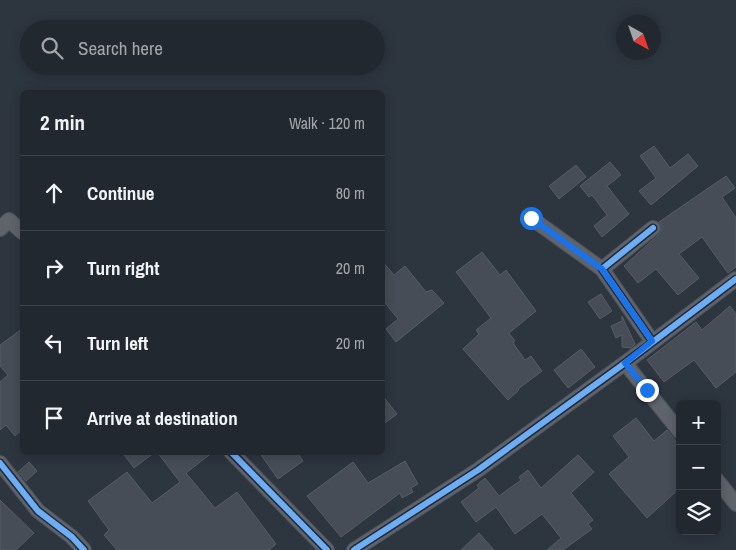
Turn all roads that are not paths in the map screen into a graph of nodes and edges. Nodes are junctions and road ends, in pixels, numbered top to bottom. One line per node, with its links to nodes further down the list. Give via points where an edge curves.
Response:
1 (531, 218): 5 (street)
2 (653, 228): 5 (street)
3 (0, 229): 4 (street, via 9,220)
4 (20, 230)
5 (602, 269): 7 (street)
6 (733, 286): 7 (street)
7 (652, 341): 8 (street)
8 (625, 363): 9 (street); 16 (street, via 478,470)
9 (676, 427)
10 (233, 455): 15 (street)
11 (0, 463): 14 (street, via 38,511)
12 (721, 485): 13 (street)
13 (736, 504)
14 (84, 550)
15 (327, 550)
16 (354, 550)

